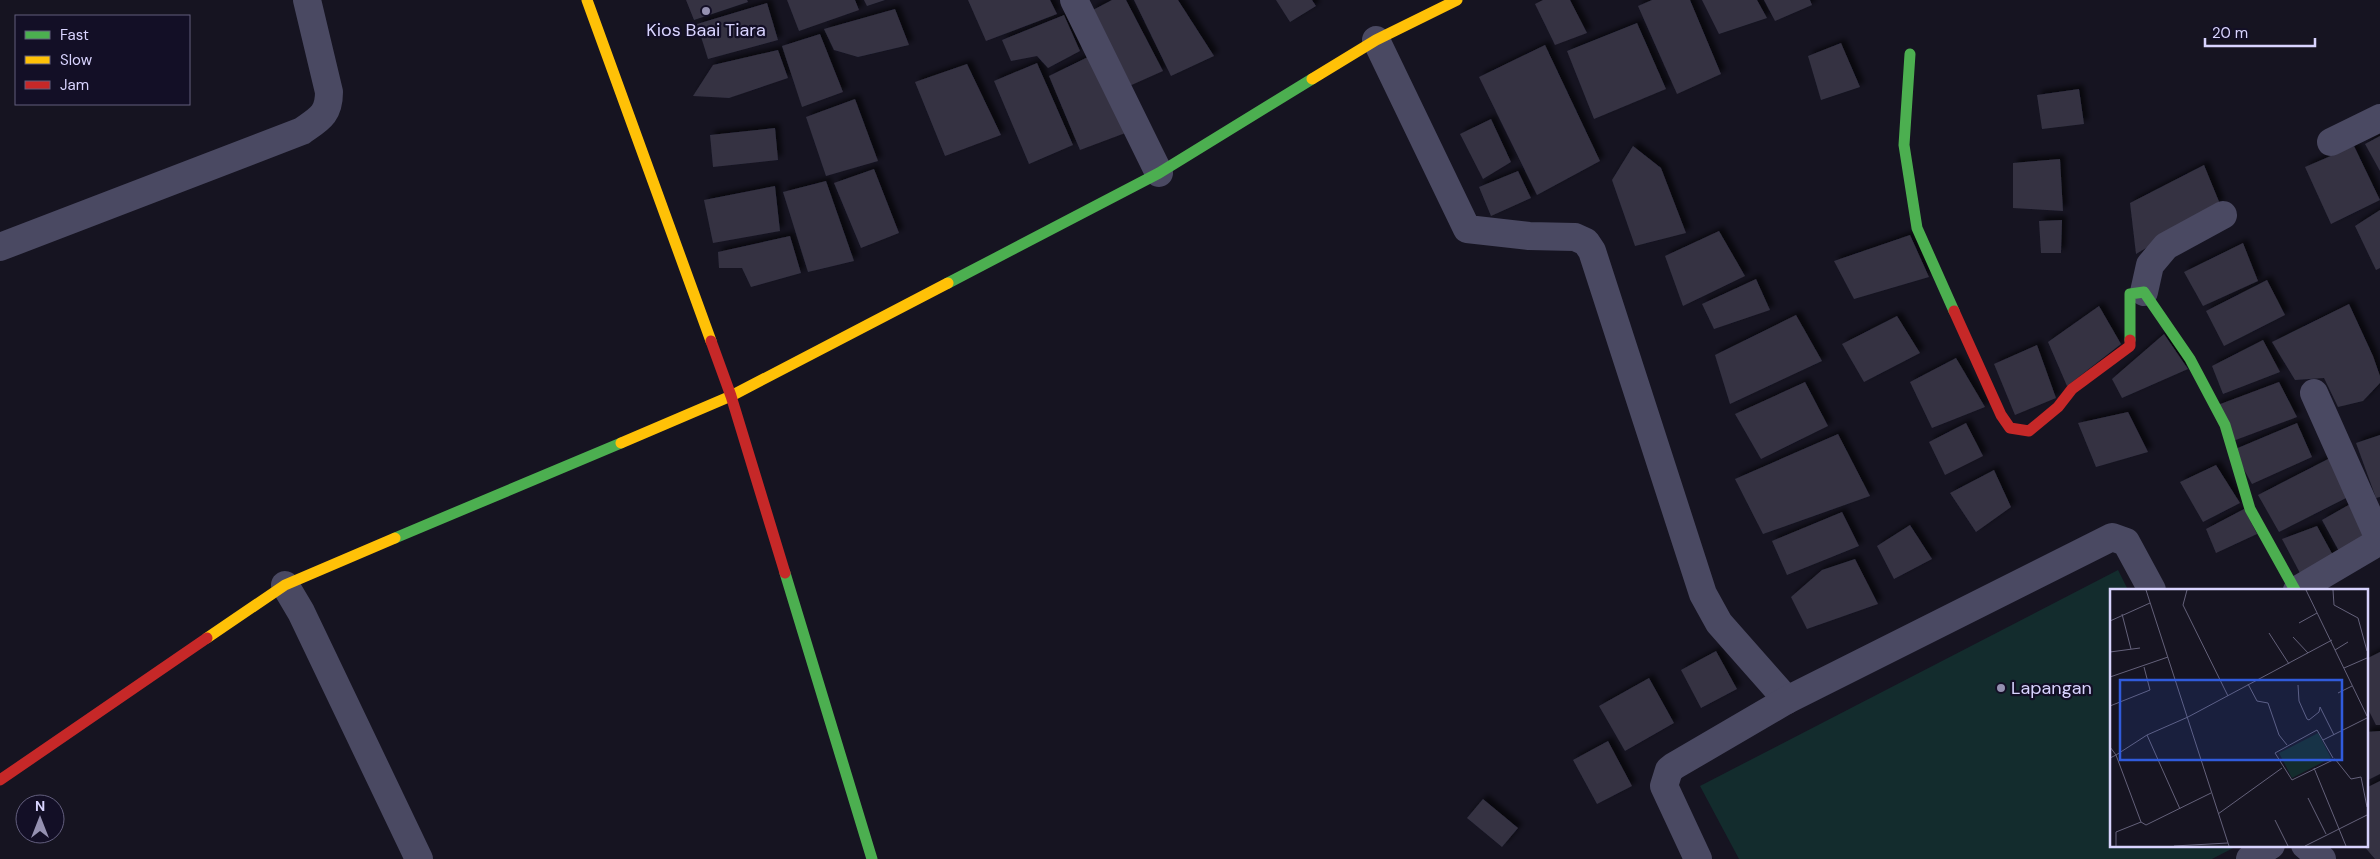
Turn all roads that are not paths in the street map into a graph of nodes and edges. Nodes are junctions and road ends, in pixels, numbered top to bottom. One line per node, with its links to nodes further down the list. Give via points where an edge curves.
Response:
1 (307, 0): 11 (street, via 329,92 329,104 317,120 302,131)
2 (587, 0): 14 (street)
3 (1074, 0): 9 (street)
4 (1457, 0): 5 (street)
5 (1376, 40): 9 (street); 19 (street, via 1466,229 1575,237 1586,242 1592,251 1703,594 1719,623)
6 (1910, 54): 12 (street, via 1904,145 1916,228 1997,408 2010,428 2029,431 2058,407 2072,389 2130,346 2130,294)
7 (2380, 118): 8 (street)
8 (2332, 142)
9 (1159, 173): 14 (street)
10 (2223, 215): 12 (street, via 2166,246 2150,265)
11 (0, 246)
12 (2144, 292): 17 (street, via 2190,359 2225,424 2250,509)
13 (2314, 393): 18 (street, via 2380,541)
14 (730, 396): 15 (street); 24 (street)
15 (286, 585): 20 (street); 23 (street)
16 (2151, 589): 19 (street, via 2126,542 2112,537)
17 (2295, 589)
18 (2298, 589)
19 (1787, 700): 25 (street, via 1668,770 1664,786)
20 (0, 780)
21 (2270, 846): 26 (street)
22 (2306, 846): 27 (street)
23 (419, 859)
24 (872, 859)
25 (1698, 859)
26 (2250, 859)
27 (2322, 859)

